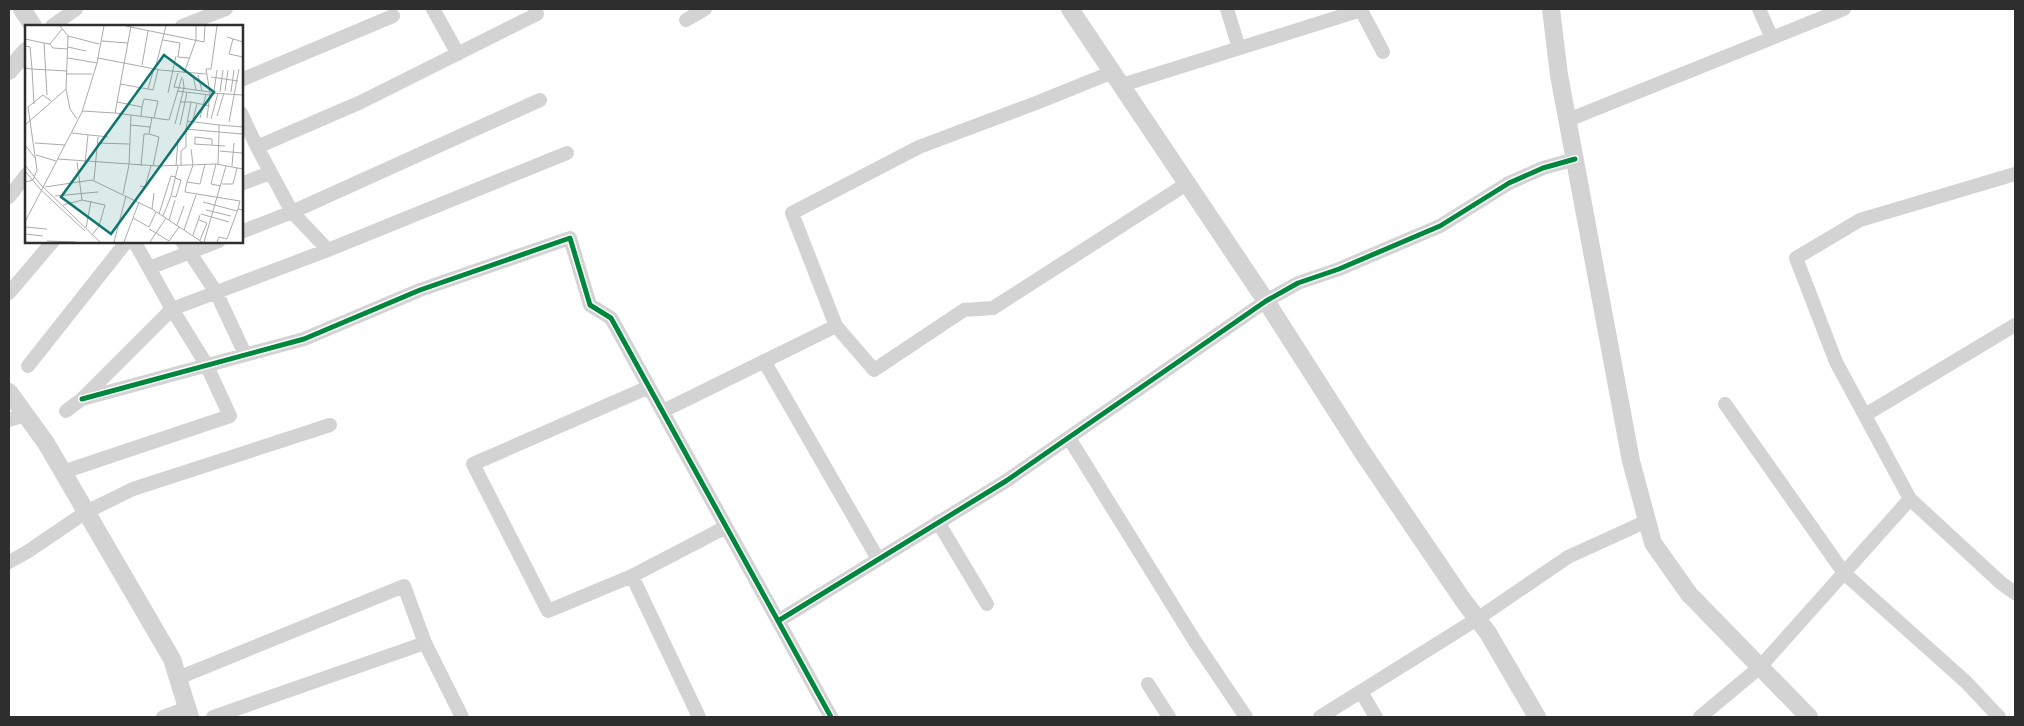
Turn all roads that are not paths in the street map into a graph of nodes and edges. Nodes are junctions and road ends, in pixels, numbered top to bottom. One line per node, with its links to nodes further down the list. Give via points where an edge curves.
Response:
1 (22, 9): 15 (street)
2 (76, 9): 16 (street)
3 (226, 9): 13 (street)
4 (433, 9): 22 (street)
5 (705, 9): 14 (street)
6 (1070, 9): 24 (street)
7 (1227, 9): 19 (street)
8 (1552, 9): 28 (street)
9 (1759, 9): 18 (street)
10 (1844, 9): 18 (street)
11 (539, 10): 22 (street)
12 (393, 16): 25 (street)
13 (198, 18): 17 (street)
14 (686, 20)
15 (32, 25)
16 (55, 25)
17 (184, 25)
18 (1772, 38): 28 (street)
19 (1239, 48): 21 (street, via 1361,10); 24 (street)
20 (25, 52): 23 (street)
21 (1383, 52)
22 (458, 54): 29 (street)
23 (9, 71)
24 (1118, 79): 35 (street); 52 (street, via 918,146 792,213)
25 (242, 80)
26 (540, 100): 38 (street)
27 (242, 118): 29 (street)
28 (1568, 120): 31 (street)
29 (257, 148): 32 (street)
30 (566, 153): 45 (street)
31 (1575, 159): 49 (street, via 1543,168 1510,183 1440,226 1340,269 1298,283); 70 (street, via 1631,461)
32 (270, 173): 36 (street); 38 (street)
33 (2015, 174): 63 (street, via 1860,220 1796,258 1836,362)
34 (25, 176): 37 (street)
35 (1188, 183): 49 (street); 52 (street, via 993,308 964,310 874,370)
36 (242, 184)
37 (9, 197)
38 (292, 212): 39 (street); 45 (street)
39 (242, 232)
40 (52, 242): 48 (street)
41 (126, 242): 56 (street)
42 (135, 242): 46 (street)
43 (214, 242): 44 (street)
44 (186, 247): 46 (street); 47 (street)
45 (328, 250): 47 (street)
46 (149, 268): 50 (street)
47 (216, 292): 50 (street); 53 (street)
48 (9, 293)
49 (1266, 302): 66 (street); 79 (street, via 1363,453)
50 (172, 309): 55 (street); 59 (street)
51 (2015, 325): 63 (street)
52 (836, 326): 54 (street)
53 (245, 354): 55 (street); 57 (street, via 304,339 420,290 570,238 590,305 611,318)
54 (764, 362): 62 (street); 73 (street)
55 (206, 364): 59 (street); 67 (street, via 230,416)
56 (28, 366)
57 (649, 387): 62 (street); 76 (street, via 473,464 548,611)
58 (9, 392): 64 (street)
59 (82, 399): 61 (street)
60 (1725, 404): 75 (street)
61 (66, 411)
62 (663, 411): 72 (street)
63 (1865, 416): 68 (street)
64 (17, 417): 67 (street, via 46,443)
65 (330, 425): 69 (street, via 133,489)
66 (1069, 438): 71 (street); 93 (street, via 1196,643)
67 (63, 472): 69 (street)
68 (1910, 499): 75 (street); 77 (street)
69 (86, 512): 74 (street); 83 (street, via 172,659)
70 (1647, 521): 79 (street, via 1568,557); 82 (street, via 1653,542 1689,594)
71 (938, 522): 73 (street); 78 (street)
72 (726, 527): 76 (street); 80 (street)
73 (878, 559): 80 (street)
74 (9, 562)
75 (1844, 573): 82 (street); 99 (street, via 1966,682)
76 (632, 576): 90 (street)
77 (2015, 593)
78 (988, 604)
79 (1477, 619): 85 (street); 96 (street)
80 (778, 621): 91 (street)
81 (425, 643): 83 (street, via 404,586); 88 (street); 89 (street)
82 (1760, 667): 97 (street); 98 (street)
83 (178, 678): 86 (street)
84 (1148, 684): 92 (street)
85 (1361, 692): 94 (street); 95 (street)
86 (188, 712): 87 (street)
87 (163, 717)
88 (213, 717)
89 (462, 717)
90 (700, 717)
91 (831, 717)
92 (1169, 717)
93 (1246, 717)
94 (1320, 717)
95 (1376, 717)
96 (1537, 717)
97 (1700, 717)
98 (1809, 717)
99 (1999, 717)

